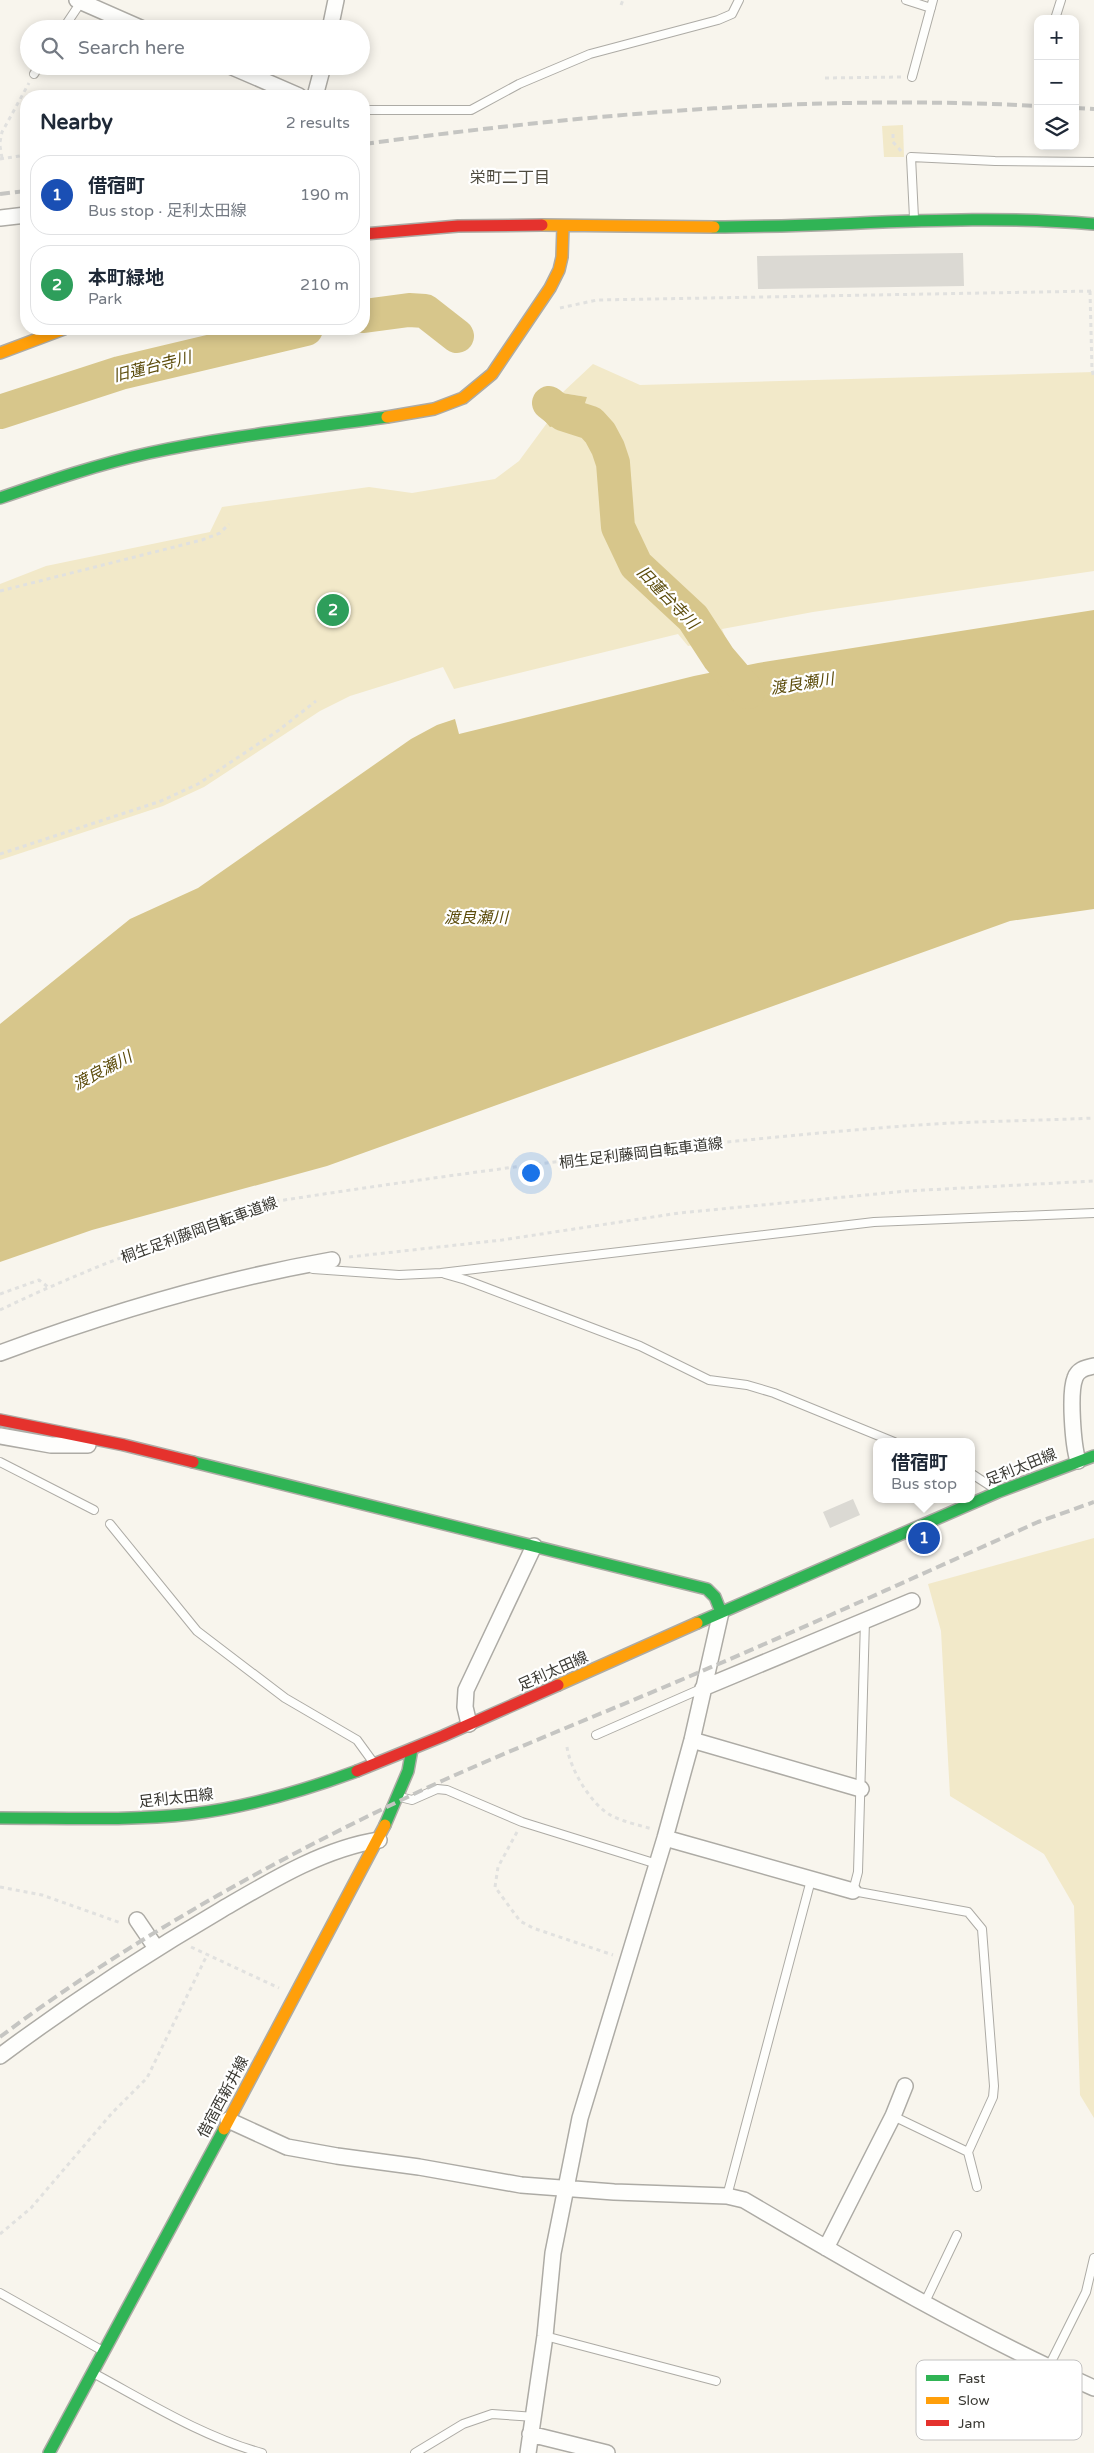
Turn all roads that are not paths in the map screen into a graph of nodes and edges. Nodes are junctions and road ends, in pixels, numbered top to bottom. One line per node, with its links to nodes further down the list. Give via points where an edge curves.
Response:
1 (336, 0): 10 (street)
2 (739, 0): 16 (lane, via 732,14 725,17 590,54 519,84 471,110)
3 (906, 0): 6 (lane)
4 (1060, 0): 7 (lane)
5 (79, 1): 8 (lane); 9 (street)
6 (932, 4): 13 (lane)
7 (1056, 15)
8 (69, 20)
9 (122, 20)
10 (332, 20)
11 (251, 75): 14 (street)
12 (321, 75): 15 (street)
13 (912, 77)
14 (285, 90)
15 (317, 90)
16 (370, 110)
17 (1094, 162): 20 (lane, via 911,157)
18 (20, 215): 19 (street)
19 (0, 218)
20 (914, 220): 21 (street, via 1028,219); 22 (street, via 741,227)
21 (1094, 224)
22 (563, 226): 23 (street, via 444,225); 26 (street, via 562,257 550,288 492,374 463,398 434,410 230,438 148,453 63,476)
23 (370, 233)
24 (48, 335): 25 (street)
25 (0, 353)
26 (0, 498)
27 (1094, 1213): 30 (lane, via 874,1222)
28 (332, 1260): 29 (street)
29 (294, 1267): 30 (lane, via 399,1275); 31 (street, via 163,1299 67,1328)
30 (441, 1273): 35 (lane, via 640,1346 709,1380 774,1393)
31 (0, 1353)
32 (1094, 1366): 38 (street, via 1080,1370 1074,1379 1072,1432)
33 (0, 1420): 36 (street)
34 (0, 1436): 36 (street, via 51,1445)
35 (884, 1438)
36 (124, 1445): 46 (street)
37 (1094, 1456): 38 (street, 足利太田線)
38 (1078, 1461): 41 (street, 足利太田線)
39 (0, 1462): 44 (lane)
40 (975, 1476): 41 (lane)
41 (998, 1492): 42 (street, 足利太田線)
42 (975, 1502)
43 (973, 1503): 48 (street, 足利太田線)
44 (94, 1510)
45 (110, 1524): 55 (lane, via 197,1631 285,1698 357,1740)
46 (534, 1546): 48 (street, via 707,1590 715,1597); 51 (street, via 466,1690)
47 (912, 1601): 49 (street)
48 (721, 1612): 50 (street); 51 (street, 足利太田線)
49 (865, 1620): 50 (street); 56 (lane)
50 (703, 1688): 52 (lane); 53 (street)
51 (468, 1724): 54 (street, 足利太田線)
52 (596, 1734)
53 (692, 1740): 56 (street); 59 (street)
54 (412, 1749): 55 (street, 足利太田線); 57 (street, 借宿西新井線)
55 (374, 1764): 58 (street, 足利太田線, via 279,1796 218,1810 126,1818)
56 (861, 1789): 63 (lane, via 858,1872)
57 (398, 1796): 60 (street, 借宿西新井線); 61 (lane, via 412,1800 437,1789 448,1790 522,1822)
58 (0, 1818)
59 (665, 1838): 61 (street); 62 (street)
60 (379, 1840): 65 (street, via 326,1854 259,1888); 69 (street, 借宿西新井線)
61 (657, 1864): 72 (street, via 580,2118)
62 (812, 1880): 63 (street); 73 (lane)
63 (853, 1891): 70 (lane, via 968,1912 982,1929 994,2086 993,2097)
64 (137, 1920): 65 (street)
65 (156, 1948): 66 (street)
66 (0, 2056)
67 (905, 2086): 68 (street)
68 (893, 2116): 70 (lane); 75 (street)
69 (228, 2120): 72 (street, via 287,2147 521,2185); 80 (street, 借宿西新井線)
70 (968, 2152): 71 (lane)
71 (977, 2187)
72 (565, 2188): 73 (street); 79 (street, via 553,2253)
73 (727, 2196): 75 (street, via 744,2200)
74 (957, 2235): 78 (lane)
75 (826, 2248): 78 (street)
76 (1094, 2258): 82 (lane, via 1086,2292)
77 (0, 2293): 80 (lane)
78 (925, 2302): 81 (street)
79 (545, 2336): 84 (lane); 87 (street)
80 (103, 2351): 83 (street, 借宿西新井線)
81 (1033, 2360)
82 (1052, 2360)
83 (90, 2372): 90 (street, 借宿西新井線); 91 (lane, via 201,2430)
84 (716, 2381)
85 (1082, 2383): 86 (street)
86 (1094, 2388)
87 (534, 2417): 88 (street); 92 (lane, via 492,2414 463,2424)
88 (530, 2434): 89 (street); 93 (street)
89 (574, 2449): 94 (street)
90 (49, 2453)
91 (262, 2453)
92 (415, 2453)
93 (528, 2453)
94 (607, 2453)

